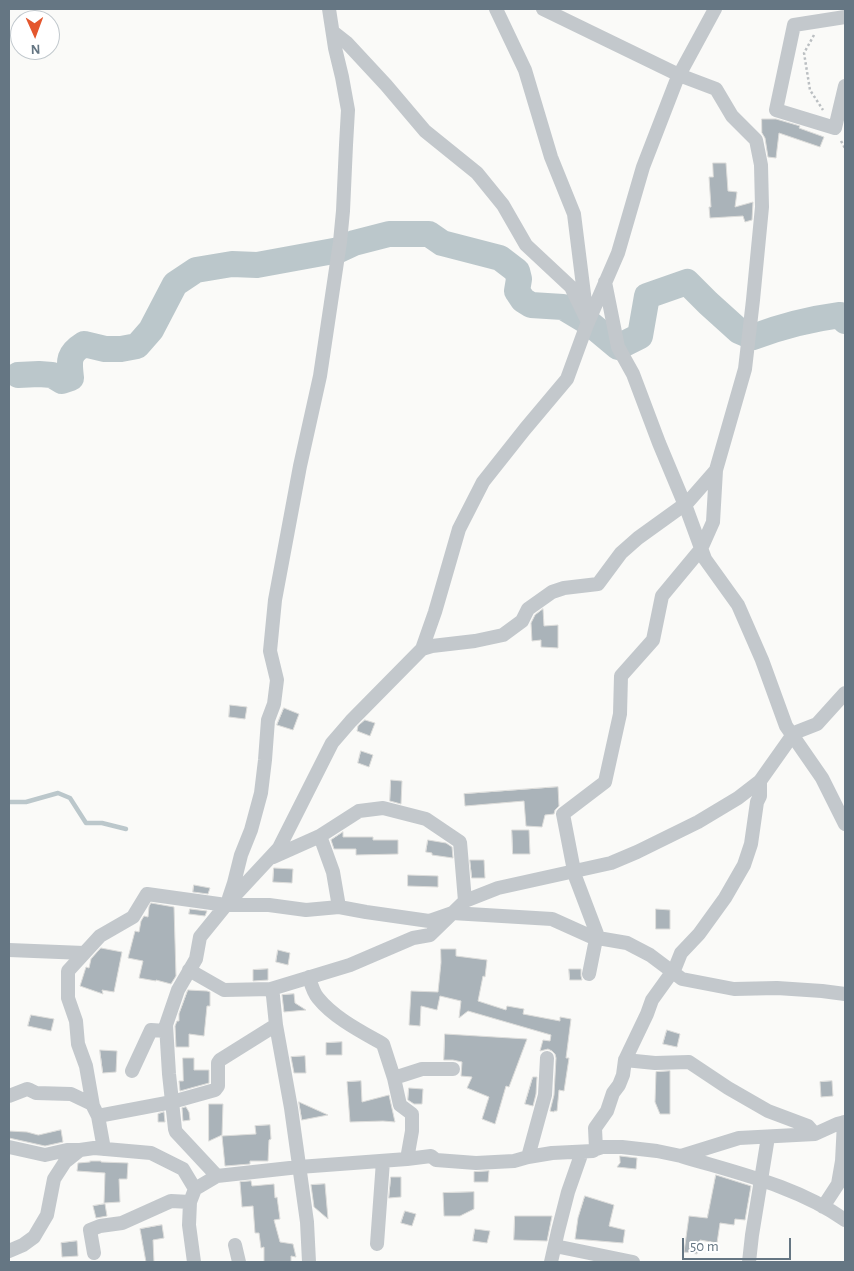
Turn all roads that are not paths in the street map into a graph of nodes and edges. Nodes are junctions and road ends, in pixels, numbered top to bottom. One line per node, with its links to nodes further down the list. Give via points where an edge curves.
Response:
1 (329, 9): 6 (street)
2 (496, 9): 10 (street, via 524,70 551,158 574,214)
3 (543, 9): 7 (street)
4 (715, 9): 7 (street)
5 (845, 17): 8 (street, via 794,24 776,110 835,128)
6 (333, 32): 10 (street, via 347,43 425,131 477,173 503,205 526,245 571,287); 23 (street, via 348,110 344,212 320,376 275,600 270,651 277,680 268,720 261,793)
7 (679, 75): 9 (street, via 643,167 618,253); 11 (street, via 716,89 732,116 756,140 761,165 762,207 745,369)
8 (845, 86)
9 (605, 282): 10 (street); 12 (street, via 618,347 633,374)
10 (588, 322): 14 (street, via 567,379 483,482 459,529)
11 (716, 470): 12 (street); 13 (street, via 713,522)
12 (684, 505): 13 (street); 14 (street, via 638,538 598,584 552,592 528,609 522,621 503,635)
13 (701, 549): 16 (street, via 704,559 738,605); 21 (street, via 662,596 653,640 621,676 620,714 605,782 563,814)
14 (422, 649): 20 (street, via 332,743 279,848)
15 (845, 693): 16 (street, via 817,724)
16 (792, 736): 17 (street); 18 (street, via 822,778)
17 (760, 781): 21 (street, via 713,813 637,852 611,863); 30 (street, via 751,844 744,865 725,898 681,953)
18 (845, 824)
19 (320, 836): 20 (street); 22 (street, via 359,811 383,808 426,819 460,842); 24 (street, via 333,872)
20 (270, 859): 23 (street)
21 (574, 870): 22 (street, via 498,888); 26 (street)
22 (464, 901): 25 (street)
23 (226, 906): 24 (street, via 268,905 306,910); 28 (street, via 147,894 133,917 100,936); 29 (street, via 200,937 197,955)
24 (339, 907): 25 (street, via 429,922)
25 (452, 913): 26 (street, via 552,919); 32 (street, via 430,935 413,938 350,965)
26 (596, 938): 30 (street, via 627,943); 31 (street)
27 (9, 950): 28 (street)
28 (84, 953): 44 (street, via 68,971 68,998)
29 (189, 970): 33 (street, via 224,990); 36 (street, via 178,990)
30 (672, 972): 34 (street, via 682,979 734,989 777,988); 38 (street, via 652,1000)
31 (589, 974)
32 (308, 977): 33 (street); 41 (street, via 318,998 333,1013 383,1044)
33 (271, 989): 35 (street)
34 (845, 994)
35 (276, 1025): 43 (street, via 220,1060 215,1090); 57 (street)
36 (166, 1031): 39 (street, via 151,1030); 43 (street)
37 (546, 1058): 54 (street, via 545,1095)
38 (625, 1060): 46 (street, via 689,1062 768,1111 808,1126); 52 (street, via 620,1085 595,1128)
39 (132, 1070)
40 (453, 1070): 41 (street, via 422,1069)
41 (394, 1078): 55 (street, via 400,1105 412,1114)
42 (9, 1096): 44 (street, via 27,1089 36,1093 66,1093 89,1102)
43 (172, 1102): 44 (street); 48 (street, via 174,1129)
44 (96, 1111): 50 (street)
45 (845, 1122): 46 (street); 61 (street, via 838,1184)
46 (815, 1134): 47 (street)
47 (768, 1137): 53 (street, via 739,1138); 59 (street)
48 (187, 1144): 58 (street); 60 (street)
49 (9, 1147): 51 (street, via 45,1156)
50 (104, 1149): 51 (street); 60 (street, via 151,1153 183,1170)
51 (80, 1150): 66 (street, via 54,1179 47,1215 34,1237)
52 (589, 1151): 53 (street, via 622,1147); 54 (street); 65 (street, via 568,1192)
53 (682, 1156): 59 (street)
54 (528, 1157): 55 (street, via 514,1162 476,1163 436,1160 431,1156)
55 (408, 1159): 56 (street)
56 (383, 1161): 57 (street); 63 (street)
57 (299, 1167): 58 (street); 70 (street, via 308,1227)
58 (217, 1176): 60 (street)
59 (760, 1180): 61 (street); 73 (street)
60 (193, 1195): 67 (street, via 122,1223 90,1230); 68 (street, via 189,1225)
61 (824, 1207): 62 (street)
62 (845, 1220)
63 (377, 1244)
64 (235, 1245): 69 (street)
65 (555, 1246): 71 (street); 72 (street)
66 (9, 1251)
67 (94, 1254)
68 (194, 1262)
69 (239, 1262)
70 (309, 1262)
71 (551, 1262)
72 (633, 1262)
73 (749, 1262)

